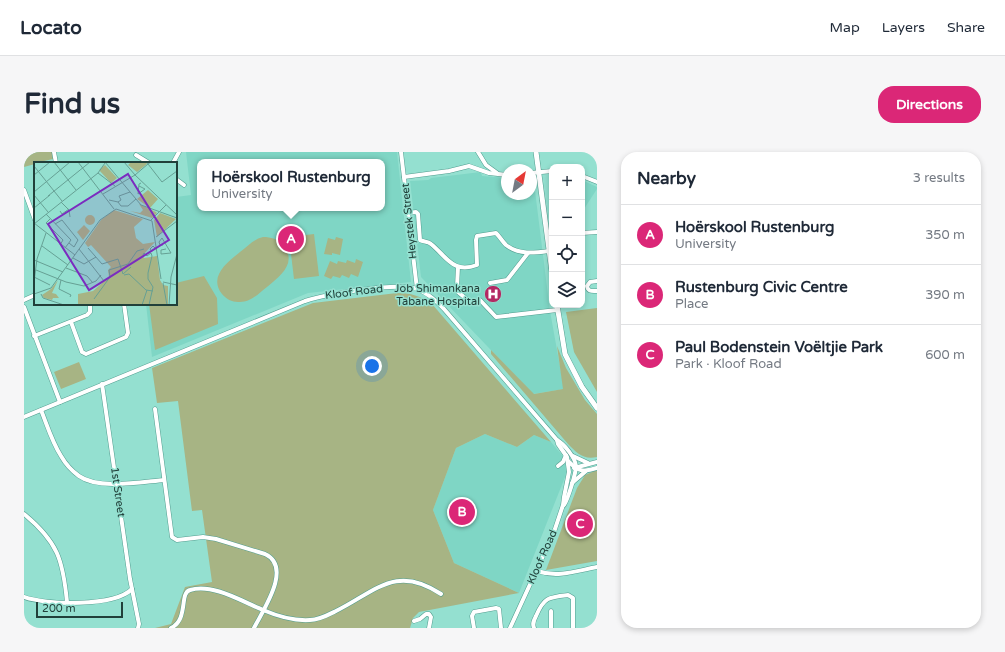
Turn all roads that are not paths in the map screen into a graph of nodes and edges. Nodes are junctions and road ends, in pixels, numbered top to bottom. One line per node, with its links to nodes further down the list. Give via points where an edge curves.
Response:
1 (54, 152): 7 (street)
2 (179, 152): 9 (street)
3 (401, 152): 13 (street, Heystek Street)
4 (478, 152): 12 (street, via 486,165)
5 (536, 152): 11 (main road)
6 (136, 155): 8 (street)
7 (56, 162)
8 (147, 162)
9 (174, 162)
10 (549, 171): 11 (street)
11 (538, 173): 23 (main road)
12 (501, 174): 13 (street, via 484,172 469,166)
13 (404, 177): 19 (street, Heystek Street)
14 (585, 177): 16 (street)
15 (177, 180): 17 (street)
16 (597, 182)
17 (184, 184)
18 (24, 190): 20 (street)
19 (408, 213): 25 (street, via 418,214 420,240 431,243); 28 (street, Heystek Street)
20 (34, 217)
21 (597, 232): 22 (street)
22 (585, 233)
23 (549, 251): 24 (street)
24 (528, 253): 25 (street, via 510,248 496,233 480,234 476,240 478,264); 27 (street, via 507,280)
25 (458, 267): 35 (street, via 457,287 460,294 470,302 482,301 496,317)
26 (597, 282): 29 (street, via 590,282 587,286 588,290)
27 (490, 283)
28 (417, 289): 39 (street, Kloof Road, via 387,288 316,297); 45 (street, Kloof Road, via 430,296 444,309)
29 (597, 291)
30 (34, 295): 31 (street)
31 (24, 300)
32 (90, 305): 37 (street, via 89,314)
33 (124, 305): 37 (street, via 128,333 126,337 86,354 82,352)
34 (24, 308): 38 (street)
35 (551, 308)
36 (557, 308): 41 (main road, via 568,360)
37 (71, 322): 38 (street)
38 (34, 336): 40 (street)
39 (102, 384): 40 (street, Kloof Road); 55 (street, 1st Street)
40 (60, 402): 43 (street, Kloof Road)
41 (597, 408)
42 (155, 409): 54 (street)
43 (41, 410): 44 (street, Kloof Road); 55 (street, via 61,456 76,474 90,482)
44 (24, 417)
45 (568, 455): 46 (street, Kloof Road); 48 (street); 49 (street); 50 (street)
46 (568, 461): 50 (street); 53 (street, Kloof Road)
47 (597, 462): 48 (street)
48 (590, 464): 50 (street)
49 (558, 466)
50 (575, 468): 52 (street); 53 (street); 56 (street)
51 (597, 468): 52 (street)
52 (586, 471): 56 (street)
53 (569, 472): 57 (street, Kloof Road)
54 (164, 480): 55 (street); 65 (street, via 173,538 216,539 265,554 275,562 277,570 274,586)
55 (117, 483): 61 (street, 1st Street)
56 (572, 483): 57 (street)
57 (563, 505): 60 (street, Kloof Road)
58 (24, 514): 64 (street, via 56,548 66,582)
59 (597, 567): 60 (street, via 559,575)
60 (537, 571): 74 (street, Kloof Road)
61 (132, 589): 64 (street, via 126,594 105,600); 68 (street, 1st Street)
62 (441, 594): 65 (street, via 420,582 395,581 316,619 292,618)
63 (24, 597): 64 (street, via 41,602)
64 (68, 602)
65 (263, 610): 69 (street, via 231,595 193,589 187,591 179,622); 70 (street)
66 (551, 611): 76 (street)
67 (414, 621): 71 (street, via 429,614)
68 (138, 628)
69 (171, 628)
70 (254, 628)
71 (429, 628)
72 (474, 628): 73 (street, via 474,612 496,608 499,609)
73 (501, 628)
74 (510, 628)
75 (534, 628): 77 (street, via 533,624 544,601 568,594 573,598)
76 (551, 628)
77 (573, 628)

